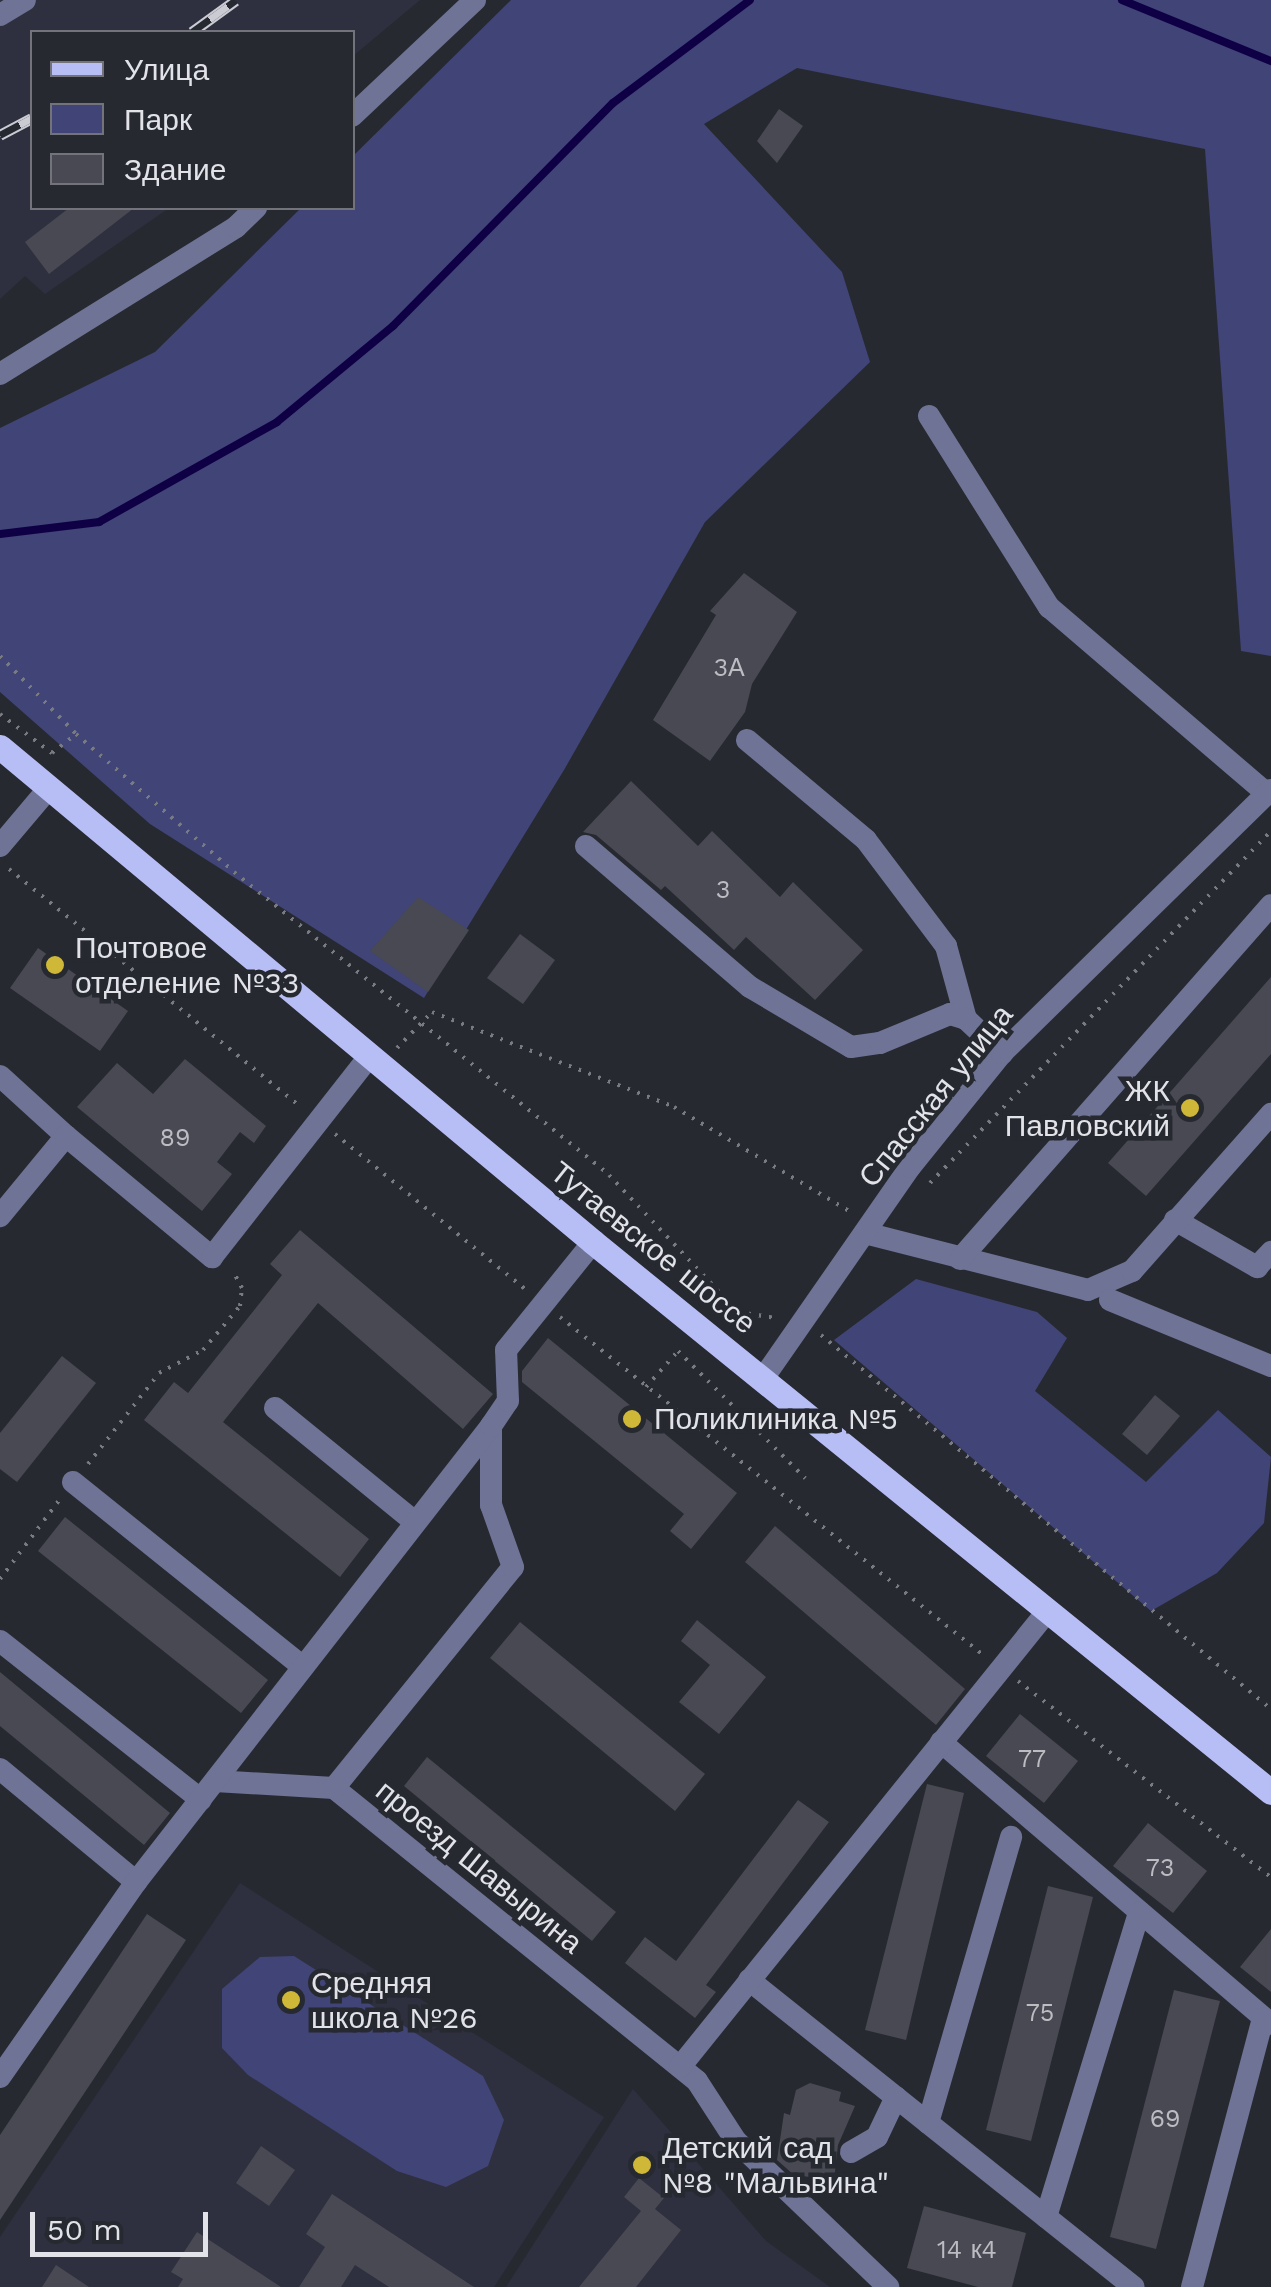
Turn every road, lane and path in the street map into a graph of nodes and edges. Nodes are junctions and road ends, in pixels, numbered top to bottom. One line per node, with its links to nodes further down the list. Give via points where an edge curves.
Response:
1 (25, 0): 3 (street)
2 (475, 0): 4 (street)
3 (0, 14)
4 (355, 113)
5 (254, 210): 6 (street)
6 (0, 374)
7 (930, 416): 14 (street, via 1050,607)
8 (0, 656): 10 (path)
9 (0, 714): 10 (path, via 52,753)
10 (76, 734): 35 (path, via 234,872 610,1176 738,1312)
11 (748, 740): 19 (street, via 866,840 946,946)
12 (0, 747): 13 (main road, Тутаевское шоссе)
13 (49, 788): 15 (street); 21 (main road, Тутаевское шоссе)
14 (1269, 792): 20 (street, Спасская улица)
15 (0, 846)
16 (586, 846): 19 (street, via 750,986 851,1047 880,1044 938,1015)
17 (0, 862): 24 (path)
18 (1271, 905): 31 (street)
19 (966, 1019): 20 (street)
20 (1002, 1053): 28 (street, Спасская улица)
21 (369, 1057): 24 (street); 29 (main road, Тутаевское шоссе)
22 (0, 1076): 25 (street)
23 (1271, 1114): 27 (street)
24 (318, 1120): 30 (street); 34 (path)
25 (66, 1136): 26 (street); 30 (street, via 212,1258)
26 (0, 1216)
27 (1175, 1220): 31 (street, via 1132,1272 1088,1290); 32 (street)
28 (864, 1233): 31 (street); 35 (street, Спасская улица)
29 (593, 1242): 34 (street); 37 (main road, Тутаевское шоссе)
30 (219, 1247): 42 (path, via 242,1288 240,1306 204,1350 159,1373)
31 (960, 1259)
32 (1266, 1269)
33 (1110, 1300): 36 (street)
34 (543, 1303): 38 (path); 40 (street, via 506,1350 508,1401)
35 (805, 1322): 37 (street, Спасская улица); 49 (path)
36 (1271, 1366)
37 (762, 1380): 45 (main road, Тутаевское шоссе)
38 (646, 1387): 41 (path, via 678,1351); 48 (path)
39 (275, 1408): 43 (street)
40 (491, 1426): 43 (street); 53 (street, via 491,1505 513,1567)
41 (805, 1478)
42 (74, 1482): 44 (path); 47 (street)
43 (415, 1522): 47 (street)
44 (0, 1579)
45 (1046, 1612): 48 (street); 54 (main road, Тутаевское шоссе)
46 (0, 1641): 55 (street)
47 (302, 1667): 52 (street)
48 (1001, 1668): 50 (street); 57 (path)
49 (1271, 1709)
50 (941, 1742): 59 (street); 60 (street)
51 (0, 1768): 58 (street)
52 (216, 1781): 53 (street, проезд Шавырина); 55 (street)
53 (334, 1788): 62 (street, проезд Шавырина)
54 (1271, 1792)
55 (201, 1800): 58 (street)
56 (1012, 1837): 65 (street)
57 (1271, 1877)
58 (136, 1882): 63 (street)
59 (1140, 1912): 61 (street); 67 (street)
60 (750, 1980): 62 (street); 64 (street)
61 (1267, 2021): 70 (street)
62 (680, 2067): 68 (street, проезд Шавырина, via 697,2081 736,2141)
63 (0, 2077)
64 (896, 2097): 65 (street); 66 (street, via 877,2138)
65 (928, 2123): 67 (street)
66 (852, 2152)
67 (1046, 2217): 69 (street)
68 (888, 2287)
69 (1133, 2287)
70 (1192, 2287)

